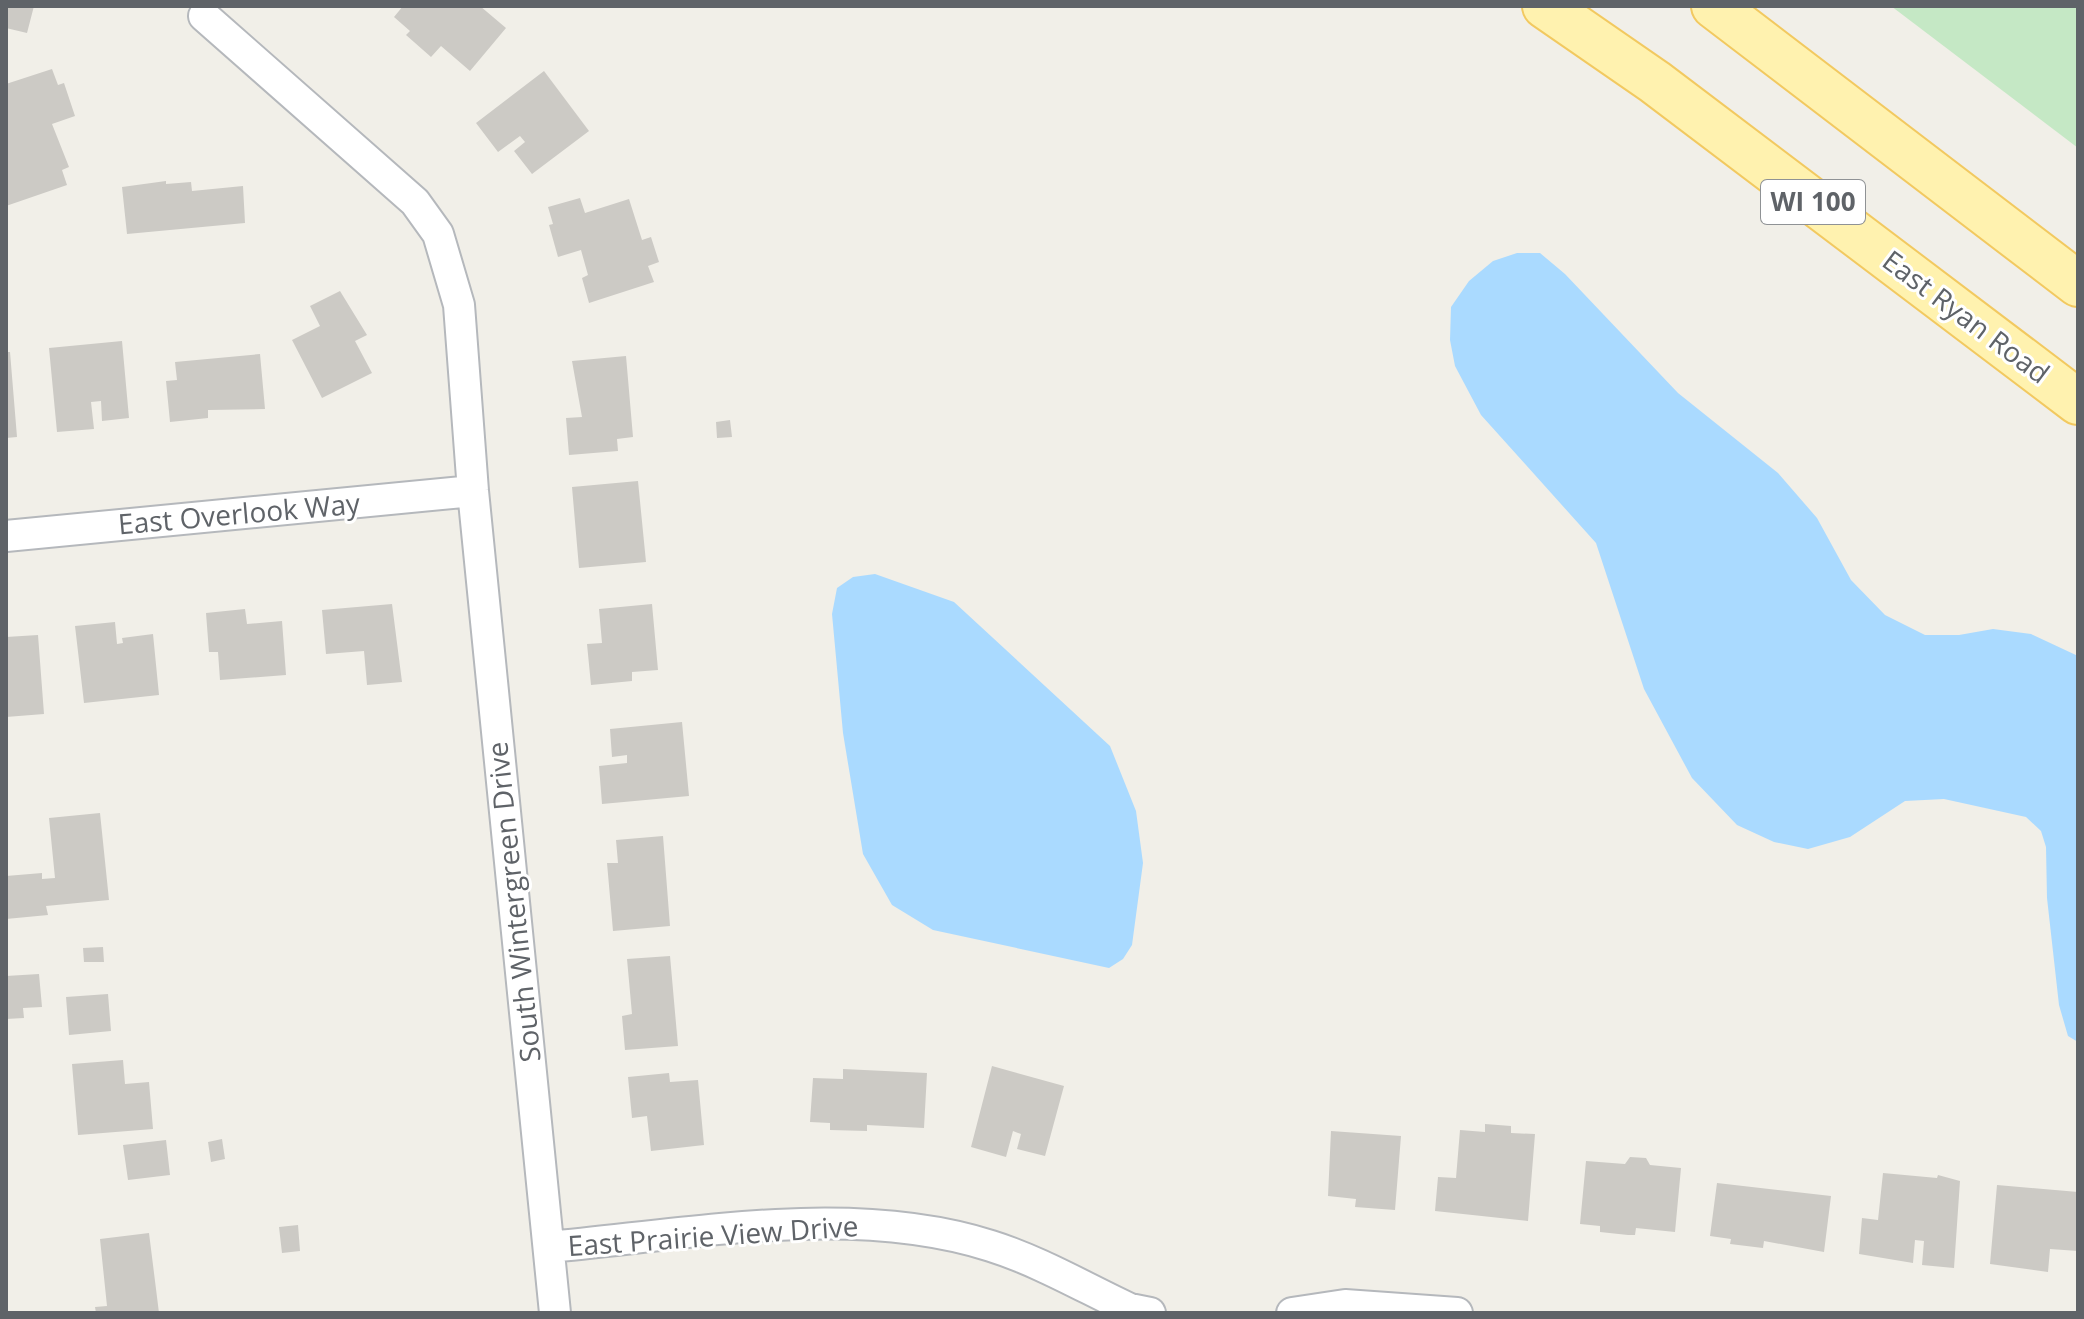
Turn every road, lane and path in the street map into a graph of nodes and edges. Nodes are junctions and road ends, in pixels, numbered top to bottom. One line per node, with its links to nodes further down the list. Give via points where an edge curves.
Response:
1 (1545, 6): 5 (main road, East Ryan Road / WI 100, via 1655,82)
2 (1714, 6): 4 (main road)
3 (204, 16): 6 (street, South Wintergreen Drive, via 415,202 438,234 459,305)
4 (2078, 284)
5 (2078, 402)
6 (473, 491): 7 (street, East Overlook Way); 8 (street, South Wintergreen Drive)
7 (6, 536)
8 (549, 1247): 9 (street, South Wintergreen Drive); 10 (street, East Prairie View Drive, via 782,1226 912,1228 995,1247 1130,1309)
9 (555, 1313)
10 (1150, 1313)
11 (1292, 1313): 12 (street, via 1345,1305)
12 (1457, 1313)

